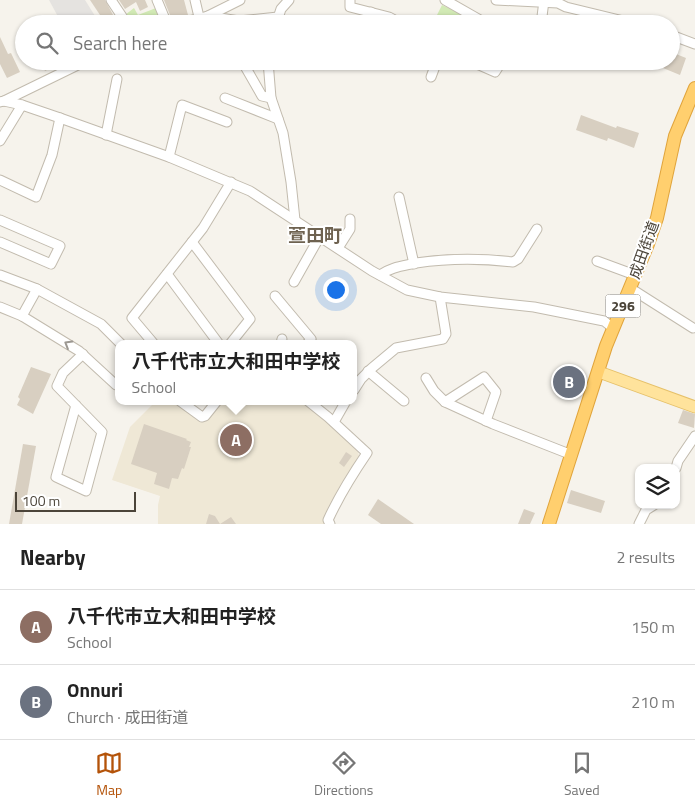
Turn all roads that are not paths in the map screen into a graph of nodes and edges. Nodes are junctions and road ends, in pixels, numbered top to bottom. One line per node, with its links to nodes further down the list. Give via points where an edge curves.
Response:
1 (111, 0): 12 (street)
2 (157, 0): 13 (street)
3 (195, 0): 14 (street)
4 (240, 0): 15 (street)
5 (289, 0): 16 (street)
6 (350, 0): 11 (street, via 350,7)
7 (446, 0): 19 (street)
8 (496, 0): 9 (street)
9 (544, 1): 10 (street); 20 (street)
10 (558, 1): 21 (street, via 566,7)
11 (371, 12): 17 (street); 18 (street)
12 (121, 15)
13 (163, 15)
14 (203, 15)
15 (208, 15)
16 (279, 15)
17 (370, 15)
18 (382, 15)
19 (472, 15)
20 (542, 15)
21 (599, 15)
22 (680, 38): 23 (street)
23 (695, 44)
24 (68, 70): 33 (street)
25 (247, 70): 32 (street, via 262,96)
26 (269, 70): 32 (street)
27 (434, 70): 28 (street)
28 (431, 77)
29 (117, 79): 38 (street)
30 (695, 88): 56 (highway, 成田街道 / 296, via 675,136 656,218)
31 (225, 98): 36 (street)
32 (271, 98): 36 (street)
33 (2, 102): 34 (street)
34 (22, 105): 35 (street); 39 (street)
35 (60, 118): 38 (street); 41 (street, via 52,155 36,197)
36 (278, 119): 46 (street, via 283,133)
37 (227, 122): 40 (street, via 182,105)
38 (106, 135): 40 (street)
39 (0, 142)
40 (169, 157): 42 (street)
41 (0, 180)
42 (231, 182): 46 (street); 50 (street)
43 (399, 197): 53 (street)
44 (350, 219): 51 (street, via 350,229)
45 (0, 220): 49 (street, via 60,246 51,264)
46 (295, 220): 48 (street)
47 (537, 229): 53 (street, via 513,262 462,258)
48 (320, 236): 51 (street); 58 (street)
49 (0, 242)
50 (192, 242): 55 (street); 70 (street, via 250,319)
51 (338, 248): 57 (street)
52 (597, 261): 56 (street)
53 (414, 264): 57 (street, via 394,267)
54 (0, 274): 60 (street)
55 (167, 274): 68 (street, via 132,318); 69 (street)
56 (635, 275): 59 (highway, 成田街道 / 296)
57 (380, 276): 62 (street, via 407,290)
58 (294, 282)
59 (630, 288): 65 (highway, 成田街道 / 296); 66 (street)
60 (37, 289): 64 (street); 67 (street, via 101,324)
61 (275, 296): 71 (street)
62 (440, 297): 65 (street, via 534,307 604,321); 73 (street, via 446,334 443,339 396,348)
63 (0, 307): 64 (street)
64 (22, 316): 72 (street, one-way to 64)
65 (613, 328): 74 (highway, 成田街道 / 296)
66 (693, 328)
67 (117, 340)
68 (151, 340)
69 (216, 340)
70 (233, 340)
71 (310, 340)
72 (83, 354): 76 (street); 80 (street, via 63,373 57,386)
73 (368, 372): 77 (street); 78 (street)
74 (599, 372): 85 (main road); 89 (highway, 成田街道 / 296)
75 (426, 378): 79 (street)
76 (115, 384)
77 (357, 384)
78 (404, 401)
79 (445, 402): 86 (street); 86 (street, via 484,377 496,392)
80 (76, 405): 80 (street, via 102,432 86,491 56,477)
81 (186, 405): 82 (street, via 202,417)
82 (214, 405)
83 (313, 405): 87 (street)
84 (344, 405): 87 (street)
85 (695, 407)
86 (486, 421): 89 (street)
87 (334, 422): 92 (street, via 367,453 336,502 328,520)
88 (695, 436): 90 (street)
89 (572, 455): 93 (highway, 成田街道 / 296)
90 (677, 464)
91 (648, 509): 94 (street)
92 (330, 524)
93 (549, 524)
94 (639, 524)

